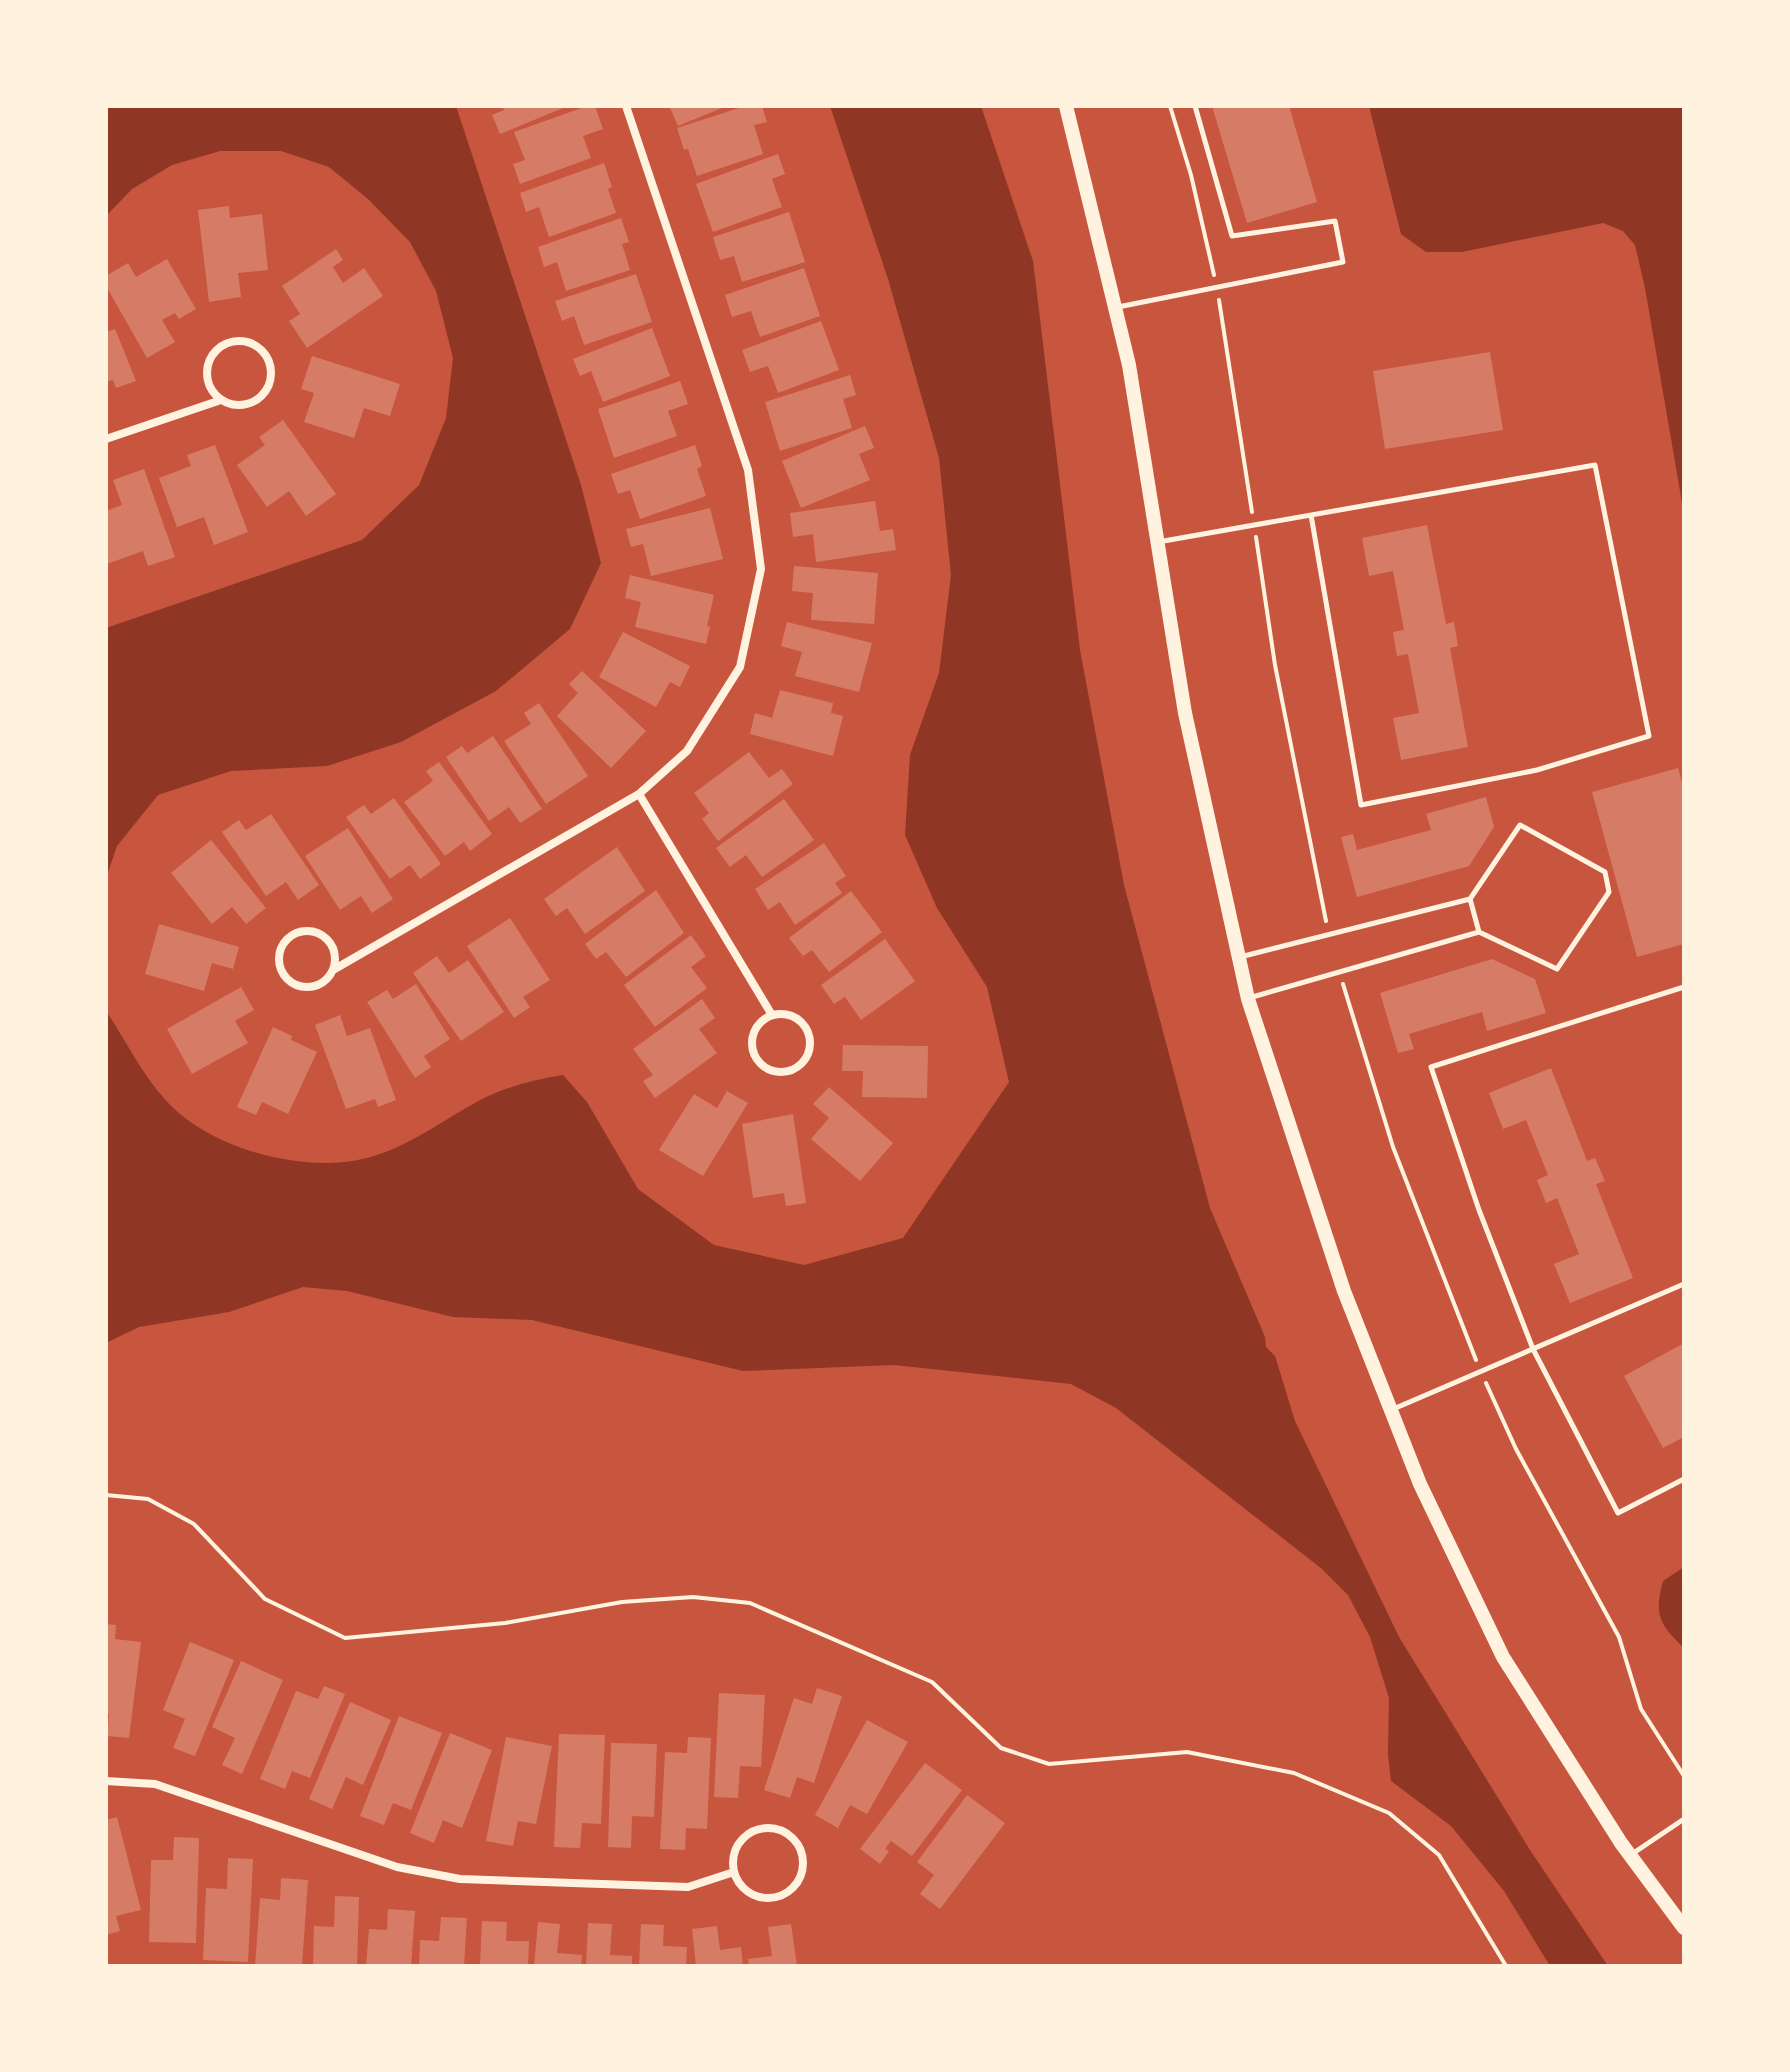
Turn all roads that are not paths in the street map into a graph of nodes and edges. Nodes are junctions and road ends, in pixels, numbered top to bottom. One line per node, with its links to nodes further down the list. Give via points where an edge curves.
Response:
1 (626, 106): 9 (street, via 748,470 761,569 740,667 687,751)
2 (1066, 106): 4 (street)
3 (1195, 106): 4 (lane, via 1232,236 1335,221 1343,262)
4 (1115, 308): 8 (street)
5 (221, 400): 5 (street, via 250,403 265,391 271,372 257,347 235,342 216,351 208,382); 6 (street)
6 (106, 439)
7 (1311, 515): 7 (lane, via 1595,465 1649,736 1537,770 1361,805); 8 (lane)
8 (1157, 542): 12 (street, via 1185,713)
9 (639, 794): 13 (street); 16 (street)
10 (1470, 899): 11 (lane); 11 (lane, via 1520,825 1605,872 1609,892 1557,969); 12 (lane)
11 (1479, 932): 15 (lane)
12 (1239, 957): 15 (street)
13 (333, 970): 13 (street, via 334,951 314,932 295,933 281,947 279,965 295,985 321,983)
14 (1684, 987): 18 (lane, via 1431,1067)
15 (1248, 999): 19 (street, via 1344,1291)
16 (772, 1015): 16 (street, via 758,1026 753,1052 772,1071 790,1071 806,1059 810,1039 801,1021)
17 (1684, 1284): 18 (lane)
18 (1533, 1349): 19 (lane); 20 (lane, via 1618,1513)
19 (1390, 1410): 23 (street, via 1503,1657)
20 (1684, 1479)
21 (106, 1781): 24 (street, via 155,1784 397,1867 460,1879 688,1887)
22 (1684, 1819): 23 (lane)
23 (1630, 1855): 25 (street)
24 (734, 1872): 24 (street, via 747,1892 770,1898 792,1889 802,1855 781,1831 760,1830 735,1850)
25 (1684, 1928)

